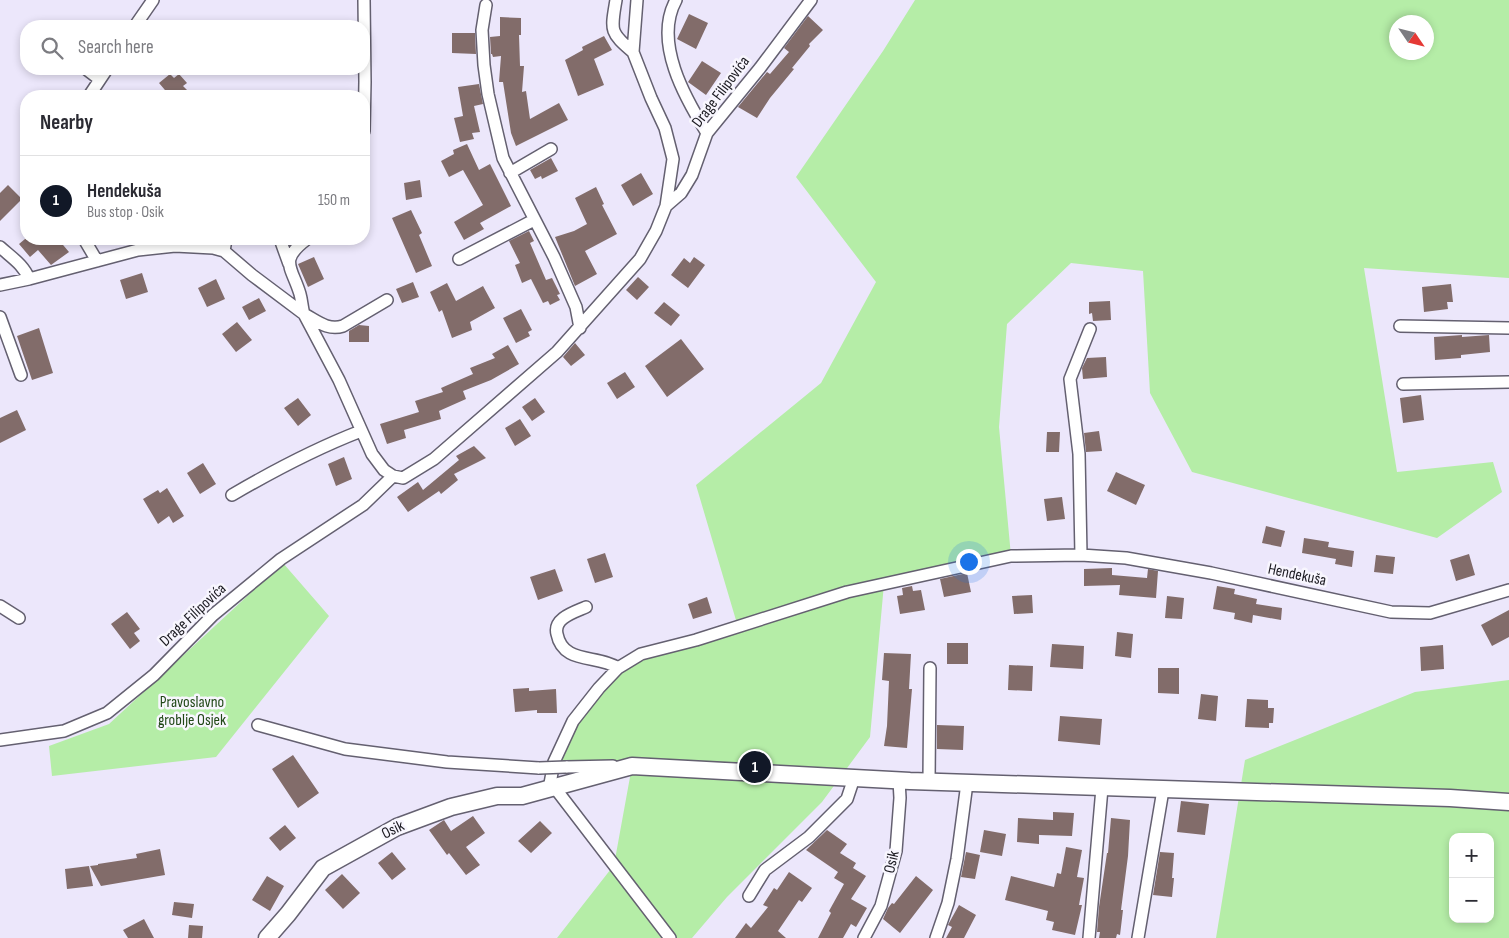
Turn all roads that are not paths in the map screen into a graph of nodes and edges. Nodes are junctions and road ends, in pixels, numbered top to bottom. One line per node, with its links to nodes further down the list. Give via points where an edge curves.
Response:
1 (153, 0): 8 (street)
2 (364, 0): 9 (street)
3 (616, 0): 10 (street, Drage Filipovića, via 612,23 614,33)
4 (637, 0): 10 (street, Drage Filipovića)
5 (676, 0): 17 (street, via 672,7 669,45 676,77)
6 (811, 0): 17 (street, Drage Filipovića)
7 (486, 5): 19 (street, via 482,30 488,94 503,158)
8 (139, 20)
9 (364, 20)
10 (633, 52): 20 (street, Drage Filipovića, via 665,128 673,159)
11 (93, 75): 14 (street)
12 (102, 75): 14 (street)
13 (365, 75): 16 (street)
14 (99, 80): 15 (street)
15 (93, 90)
16 (365, 90)
17 (707, 133): 20 (street, Drage Filipovića, via 692,175 681,193)
18 (551, 149): 19 (street)
19 (510, 173): 21 (street)
20 (666, 206): 37 (street, Drage Filipovića, via 640,259)
21 (534, 220): 28 (street); 37 (street, via 576,307)
22 (88, 245): 29 (street)
23 (225, 245): 27 (street)
24 (282, 245): 30 (street)
25 (299, 245): 30 (street, via 291,255)
26 (0, 247): 31 (street, via 20,264)
27 (224, 251): 29 (street, via 175,246 138,250); 34 (street)
28 (460, 259)
29 (97, 261): 31 (street)
30 (289, 264): 34 (street)
31 (29, 279): 32 (street)
32 (0, 285)
33 (387, 300): 34 (street, via 336,329)
34 (304, 314): 43 (street, via 339,380)
35 (0, 317): 40 (street)
36 (1400, 326): 38 (street)
37 (580, 328): 44 (street, Drage Filipovića, via 531,376 434,459 403,478)
38 (1509, 328)
39 (1090, 329): 46 (street, via 1070,379 1078,454)
40 (21, 375)
41 (1509, 382): 42 (street)
42 (1404, 384)
43 (361, 431): 44 (street, via 372,454); 45 (street, via 270,473)
44 (393, 476): 54 (street, Drage Filipovića, via 363,505 281,560 213,615 154,675 107,713 64,731)
45 (232, 495)
46 (1081, 555): 47 (street, Hendekuša, via 1126,558 1211,573 1391,612 1430,612); 51 (street, Hendekuša, via 1011,556 848,592 641,654)
47 (1508, 590)
48 (0, 606): 50 (street)
49 (586, 607): 51 (street, via 560,622 556,633 562,646 575,656 611,663)
50 (19, 618)
51 (618, 668): 61 (street, Hendekuša, via 573,721 554,762)
52 (930, 668): 58 (street)
53 (258, 725): 55 (street, bridge, via 345,749 447,762 539,768)
54 (0, 740)
55 (632, 766): 56 (main road, Osik); 61 (main road, Osik)
56 (854, 778): 57 (main road, Osik); 64 (street, via 847,799 810,837 766,870)
57 (899, 780): 58 (main road, Osik); 67 (street, Osik, via 896,852 881,906)
58 (929, 782): 59 (main road, Osik)
59 (967, 783): 60 (main road, Osik); 68 (street, via 957,859 948,903)
60 (1102, 788): 62 (main road, Osik); 69 (street)
61 (552, 789): 65 (main road, Osik, via 522,796 496,796 397,827 323,868); 66 (street)
62 (1163, 790): 63 (main road, Osik); 70 (street)
63 (1509, 802)
64 (749, 896)
65 (267, 938)
66 (670, 938)
67 (864, 938)
68 (936, 938)
69 (1089, 938)
70 (1138, 938)

